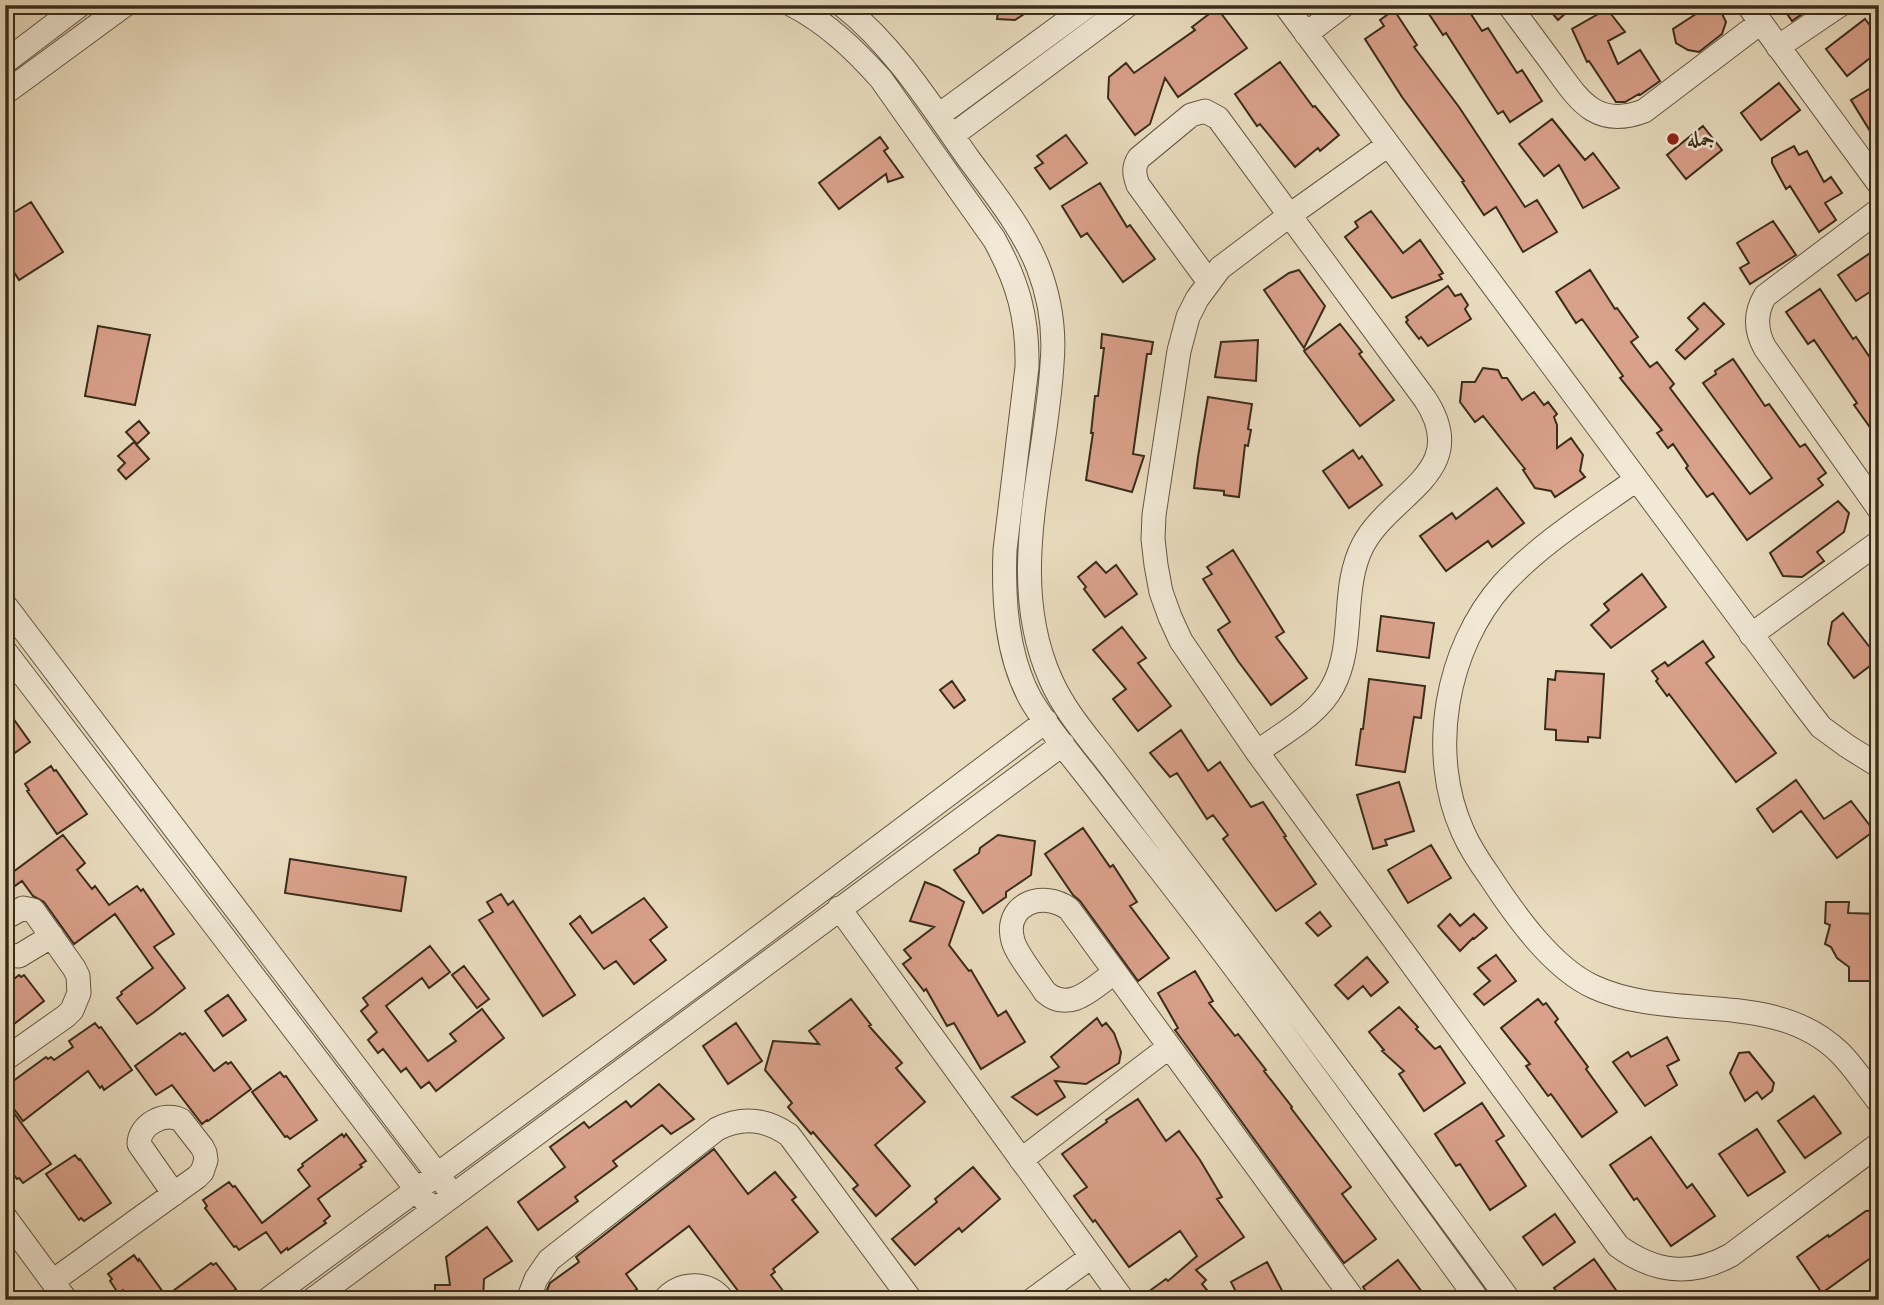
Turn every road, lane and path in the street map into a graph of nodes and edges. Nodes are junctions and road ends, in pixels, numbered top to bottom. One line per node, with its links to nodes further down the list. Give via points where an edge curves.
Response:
1 (80, 5): 14 (street)
2 (124, 5): 15 (street)
3 (792, 5): 23 (street, via 861,56)
4 (842, 5): 16 (street, via 875,34)
5 (1089, 5): 16 (street)
6 (1128, 5): 17 (street)
7 (1285, 5): 12 (street)
8 (1344, 5): 12 (street)
9 (1509, 5): 11 (street, via 1580,101 1610,116 1644,111)
10 (1840, 5): 13 (street)
11 (1754, 14): 13 (street)
12 (1306, 34): 18 (street)
13 (1778, 47): 19 (street)
14 (5, 62)
15 (5, 93)
16 (939, 115): 17 (street)
17 (953, 135): 20 (street)
18 (1388, 145): 22 (street); 25 (street)
19 (1879, 184)
20 (1005, 209): 23 (street); 36 (street, via 1028,245 1051,317 1052,366 1029,560 1033,622 1041,653 1068,709)
21 (1879, 210): 26 (street, via 1765,296 1757,321 1765,348)
22 (1290, 215): 24 (street, via 1220,268); 24 (street, via 1212,113 1191,115 1139,158 1134,171 1138,185); 34 (street, via 1435,414 1440,442 1432,468 1374,528 1357,557 1341,669 1332,687 1321,703)
23 (984, 225): 32 (street, via 1007,262 1024,313 1027,367 1004,580 1007,621 1019,670)
24 (1209, 282): 34 (street, via 1188,317 1179,351 1153,539 1165,604 1181,641)
25 (1636, 480): 29 (street); 45 (street, via 1521,566 1501,586 1468,638 1456,666 1445,727 1449,785 1462,830 1520,920 1583,981 1621,998 1651,1004 1785,1020 1814,1033 1840,1053)
26 (1879, 509)
27 (1879, 542): 29 (street)
28 (5, 605): 30 (street)
29 (1751, 635): 35 (street, via 1821,727)
30 (39, 650): 31 (street); 48 (street)
31 (11, 659): 49 (street)
32 (1046, 721): 33 (street); 48 (street)
33 (1063, 744): 37 (street); 38 (street)
34 (1257, 752): 46 (street, via 1618,1246 1631,1255 1676,1269 1720,1261)
35 (1879, 766)
36 (1182, 861): 37 (street); 66 (street)
37 (1164, 876): 65 (street)
38 (839, 908): 47 (street); 51 (street)
39 (5, 918): 40 (street, via 29,908)
40 (52, 936): 41 (street, via 19,956); 44 (street, via 78,975 77,1002 66,1016)
41 (5, 955)
42 (1115, 972): 42 (street, via 1060,903 1041,899 1022,907 1016,915 1014,945 1050,996 1063,1001 1078,999); 43 (street)
43 (1169, 1047): 47 (street); 64 (street)
44 (5, 1059)
45 (1879, 1102)
46 (1879, 1144)
47 (1021, 1160): 54 (street)
48 (438, 1174): 49 (street); 51 (street)
49 (417, 1189): 52 (street); 56 (street)
50 (174, 1194): 55 (street)
51 (453, 1195): 52 (street)
52 (432, 1210): 57 (street)
53 (5, 1217): 55 (street)
54 (1091, 1257): 62 (street); 63 (street)
55 (59, 1291)
56 (267, 1300)
57 (312, 1300)
58 (528, 1300): 61 (street, via 549,1260 717,1129 751,1120 789,1135)
59 (664, 1300): 60 (street, via 690,1285 712,1290)
60 (723, 1300)
61 (911, 1300)
62 (1032, 1300)
63 (1123, 1300)
64 (1354, 1300)
65 (1478, 1300)
66 (1509, 1300)

